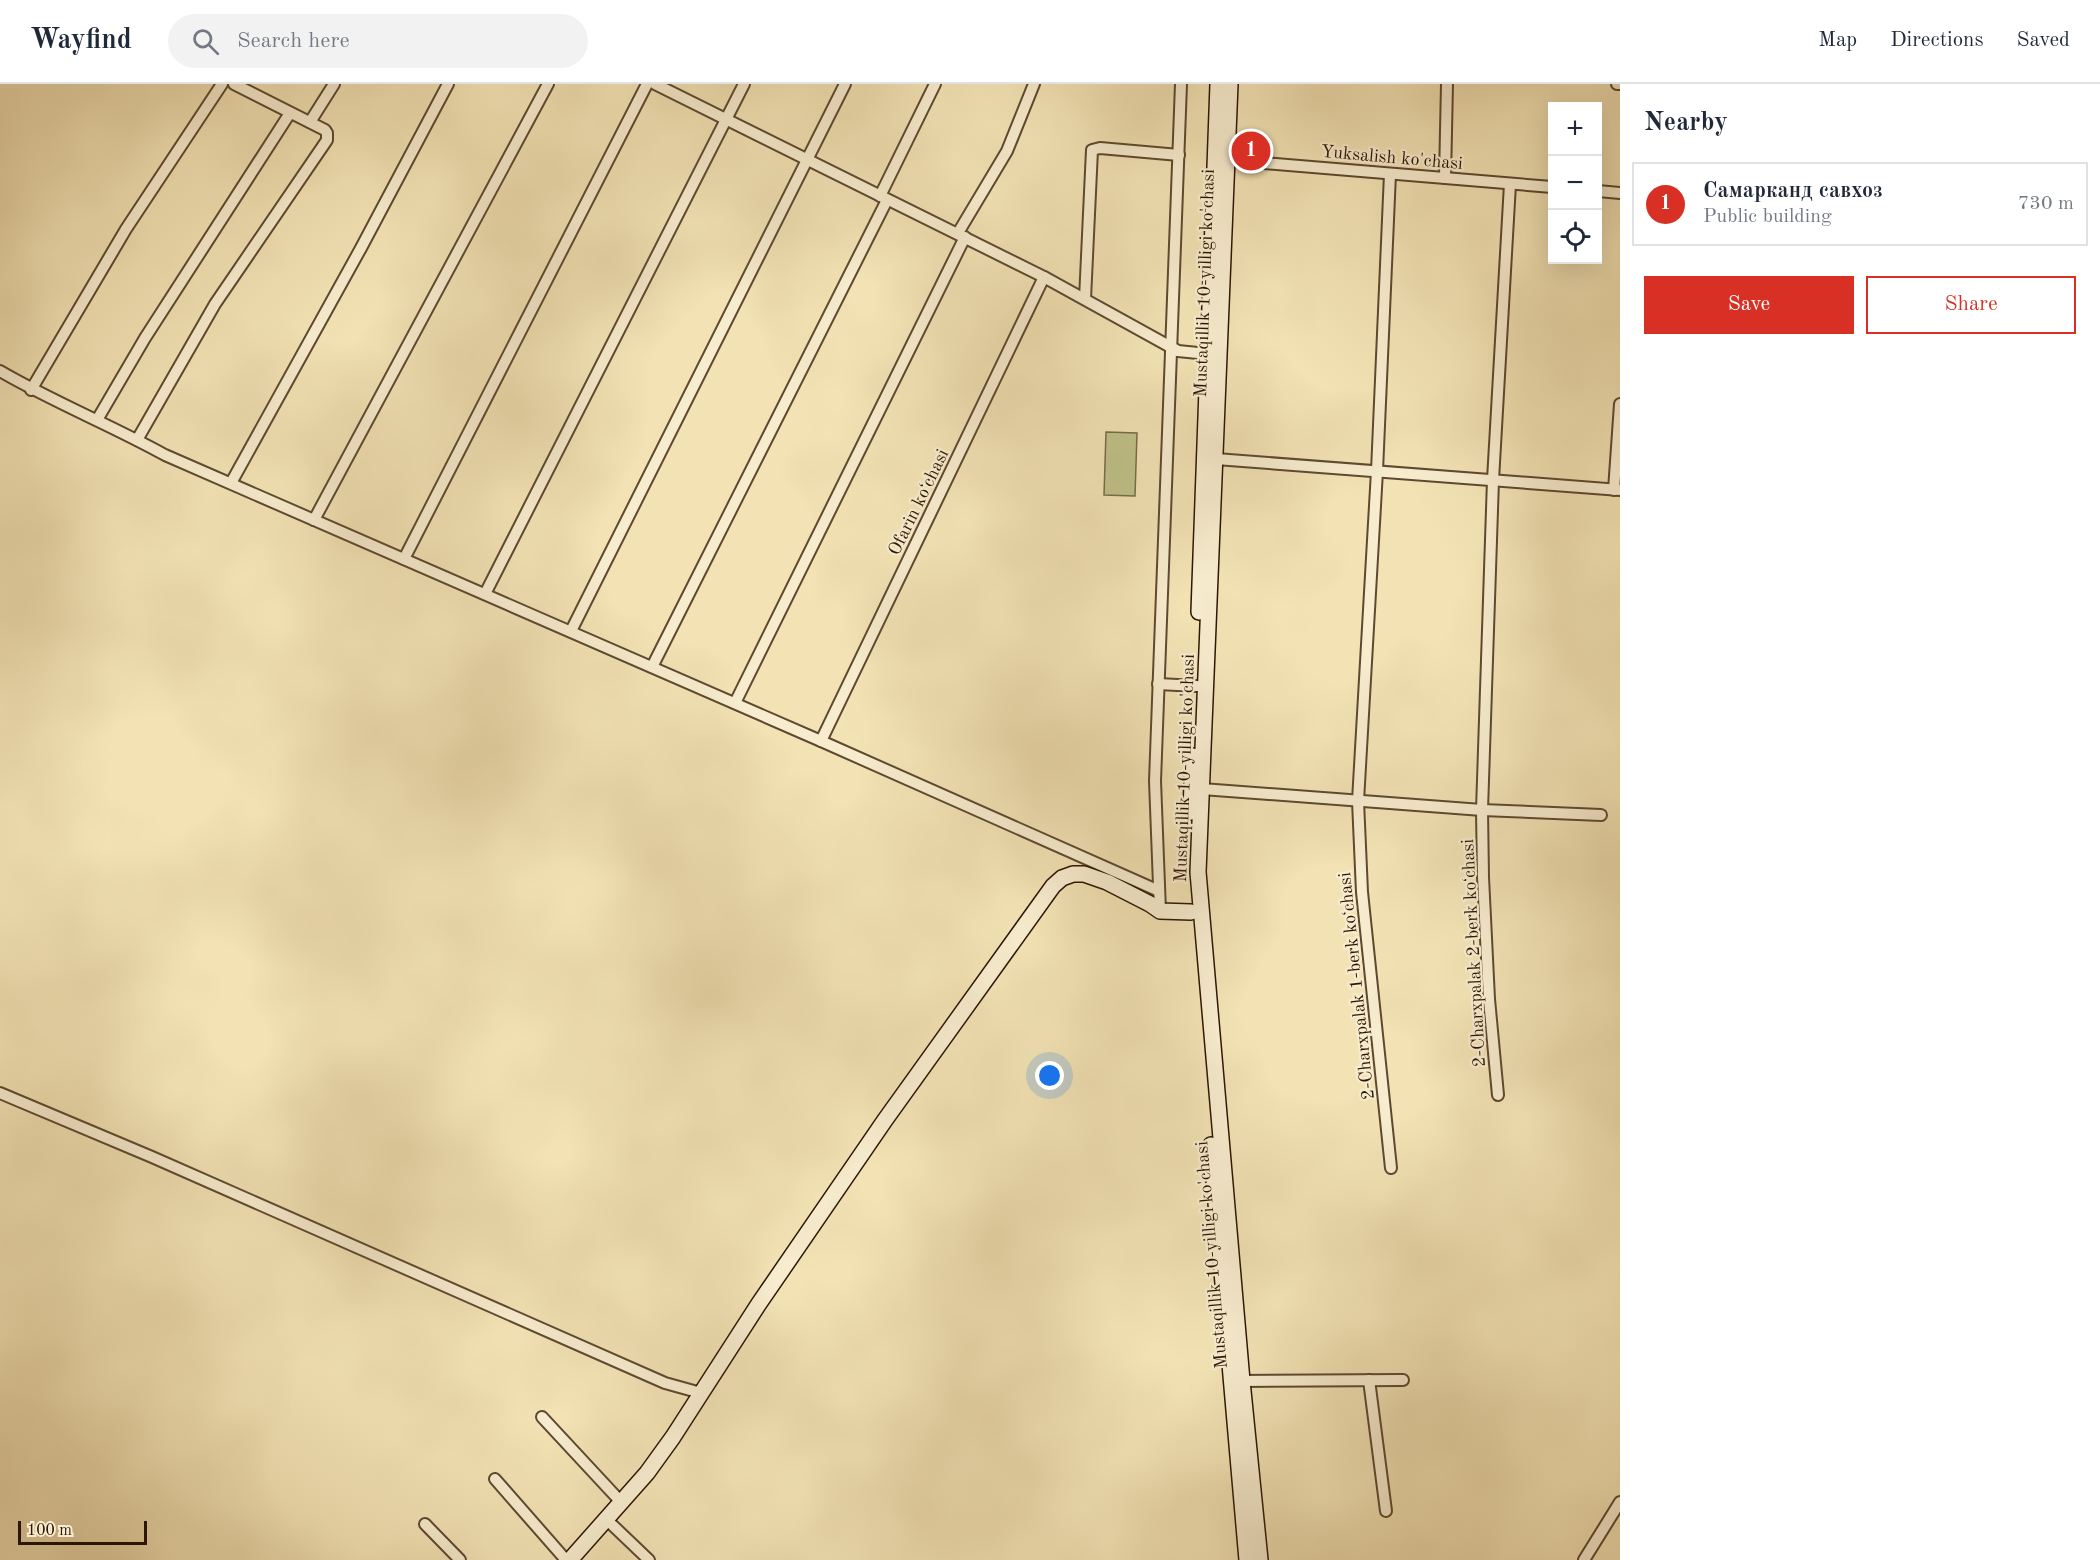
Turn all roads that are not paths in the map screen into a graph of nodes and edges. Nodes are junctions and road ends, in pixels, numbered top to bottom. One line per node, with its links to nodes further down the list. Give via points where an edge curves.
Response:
1 (222, 84): 35 (street, via 126,229)
2 (234, 84): 16 (street)
3 (334, 84): 18 (street)
4 (448, 84): 42 (street)
5 (548, 84): 44 (street)
6 (647, 84): 45 (street)
7 (655, 84): 17 (street)
8 (744, 84): 17 (street)
9 (845, 84): 20 (street)
10 (935, 84): 28 (street)
11 (1034, 84): 29 (street, via 1007,151)
12 (1181, 84): 19 (street)
13 (1218, 84): 33 (main road, Mustaqillik 10-yilligi ko'chasi)
14 (1230, 84): 21 (main road, Mustaqillik 10-yilligi ko'chasi)
15 (1447, 84): 23 (street)
16 (290, 113): 18 (street); 37 (street, via 144,338)
17 (726, 120): 20 (street); 46 (street)
18 (310, 122): 38 (street, via 325,130 326,142 215,304)
19 (1179, 155): 31 (street, via 1092,150); 32 (street)
20 (807, 160): 28 (street); 47 (street)
21 (1228, 160): 22 (street, Yuksalish ko'chasi); 39 (main road, Mustaqillik 10-yilligi ko'chasi)
22 (1390, 174): 23 (street, Yuksalish ko'chasi); 40 (street, 2-Charxpalak 1-berk koʻchasi)
23 (1445, 178): 24 (street, Yuksalish ko'chasi)
24 (1510, 184): 25 (street, Yuksalish ko'chasi); 41 (street, 2-Charxpalak 2-berk koʻchasi)
25 (1548, 187)
26 (1602, 191): 27 (street)
27 (1620, 193)
28 (883, 198): 29 (street); 48 (street)
29 (961, 235): 30 (street); 51 (street)
30 (1044, 277): 31 (street); 52 (street, Ofarin koʻchasi)
31 (1084, 299): 32 (street)
32 (1174, 349): 33 (street); 49 (street)
33 (1202, 354): 50 (main road, Mustaqillik 10-yilligi ko'chasi)
34 (0, 371): 35 (street)
35 (31, 390): 37 (street)
36 (1620, 404): 43 (street)
37 (98, 420): 38 (street)
38 (137, 440): 42 (street)
39 (1216, 459): 40 (street); 53 (main road, Mustaqillik 10-yilligi ko'chasi)
40 (1377, 471): 41 (street); 54 (street, 2-Charxpalak 1-berk koʻchasi)
41 (1493, 480): 43 (street); 55 (street, 2-Charxpalak 2-berk koʻchasi)
42 (231, 483): 44 (street)
43 (1617, 490)
44 (314, 520): 45 (street)
45 (404, 559): 46 (street)
46 (485, 594): 47 (street)
47 (571, 632): 48 (street)
48 (652, 667): 51 (street)
49 (1158, 684): 50 (street); 57 (street, via 1155,782)
50 (1191, 686): 59 (main road, Mustaqillik 10-yilligi ko'chasi)
51 (735, 703): 52 (street)
52 (821, 741): 57 (street)
53 (1202, 789): 54 (street); 65 (main road, Mustaqillik 10-yilligi ko'chasi, via 1198,872)
54 (1358, 801): 55 (street); 62 (street, 2-Charxpalak 1-berk koʻchasi, via 1362,892)
55 (1482, 810): 56 (street); 61 (street, 2-Charxpalak 2-berk koʻchasi, via 1489,999)
56 (1601, 815)
57 (1159, 891): 58 (street)
58 (1160, 911): 59 (main road); 66 (main road, via 1084,874 1062,878 1053,886 885,1120)
59 (1191, 912): 65 (main road, Mustaqillik 10-yilligi ko'chasi)
60 (0, 1093): 66 (street, via 664,1383)
61 (1498, 1095)
62 (1391, 1168)
63 (1369, 1380): 64 (street); 65 (street); 71 (street)
64 (1403, 1380)
65 (1236, 1381): 77 (main road, Mustaqillik 10-yilligi ko'chasi); 78 (main road, Mustaqillik 10-yilligi ko'chasi)
66 (700, 1393): 69 (main road, via 654,1464)
67 (542, 1417): 69 (street)
68 (495, 1479): 75 (street)
69 (621, 1502): 72 (main road)
70 (1620, 1502): 79 (street)
71 (1386, 1511)
72 (606, 1519): 75 (main road); 76 (street)
73 (425, 1524): 74 (street)
74 (460, 1560)
75 (568, 1560)
76 (649, 1560)
77 (1247, 1560)
78 (1260, 1560)
79 (1584, 1560)

